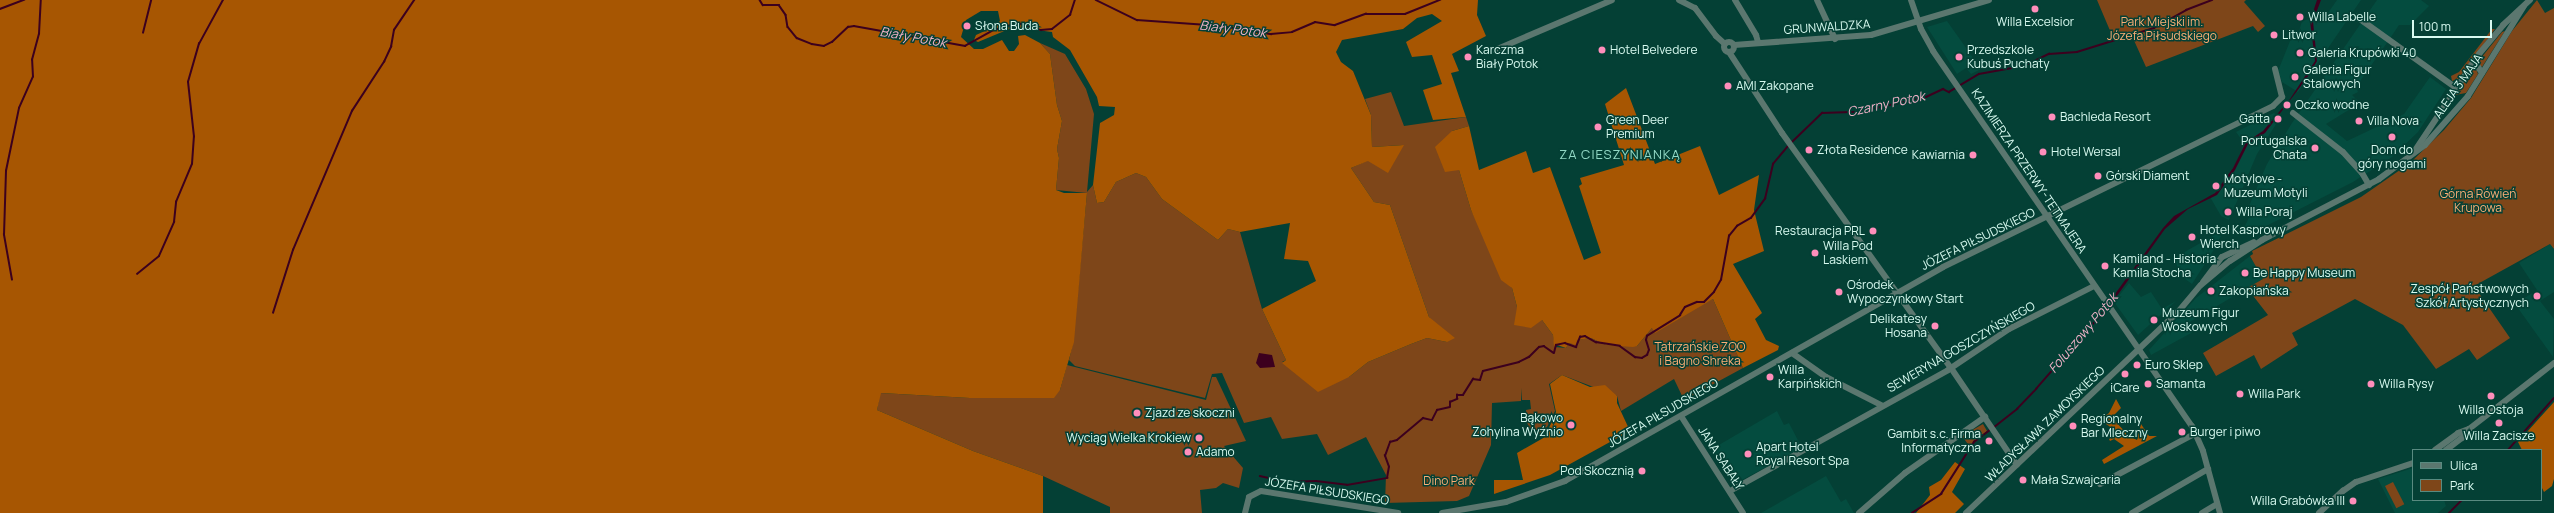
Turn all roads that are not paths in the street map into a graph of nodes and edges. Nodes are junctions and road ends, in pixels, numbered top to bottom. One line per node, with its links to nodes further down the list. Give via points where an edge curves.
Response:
1 (1612, 0): 15 (street)
2 (1679, 0): 13 (street, via 1695,8)
3 (1735, 0): 12 (street)
4 (1817, 0): 11 (street)
5 (1911, 0): 10 (street, KAZIMIERZA PRZERWY-TETMAJERA)
6 (1989, 0): 10 (street, GRUNWALDZKA)
7 (2530, 0): 8 (street, ALEJA 3 MAJA)
8 (2524, 6): 17 (street, ALEJA 3 MAJA, via 2503,25); 19 (street, ALEJA 3 MAJA)
9 (2357, 17): 20 (street)
10 (1918, 22): 11 (street, GRUNWALDZKA, via 1878,34); 26 (street, KAZIMIERZA PRZERWY-TETMAJERA, via 1928,43)
11 (1835, 39): 12 (street, GRUNWALDZKA)
12 (1758, 42): 14 (street, GRUNWALDZKA)
13 (1725, 44): 14 (street, via 1729,42); 16 (street, via 1724,50)
14 (1734, 45): 16 (street, via 1733,50)
15 (1495, 50)
16 (1729, 52): 32 (street, via 1792,148)
17 (2471, 65): 19 (street, via 2478,67); 20 (street, ALEJA 3 MAJA)
18 (2275, 69): 26 (street, JÓZEFA PIŁSUDSKIEGO, via 2282,99 2274,106)
19 (2482, 73): 23 (street, ALEJA 3 MAJA)
20 (2456, 88): 21 (street, ALEJA 3 MAJA)
21 (2444, 108): 23 (street); 24 (street, ALEJA 3 MAJA)
22 (2293, 113): 25 (street, via 2343,152)
23 (2453, 115): 24 (street, ALEJA 3 MAJA, via 2425,145)
24 (2415, 150): 25 (street, ALEJA 3 MAJA, via 2388,174)
25 (2369, 185): 27 (street, ALEJA 3 MAJA)
26 (2047, 218): 31 (street, KAZIMIERZA PRZERWY-TETMAJERA); 32 (street, JÓZEFA PIŁSUDSKIEGO, via 1983,247)
27 (2238, 251): 28 (street); 29 (street)
28 (2214, 265): 29 (street); 30 (street)
29 (2218, 271): 30 (street)
30 (2201, 285): 33 (street, WŁADYSŁAWA ZAMOYSKIEGO)
31 (2094, 286): 33 (street, KAZIMIERZA PRZERWY-TETMAJERA); 36 (street, SEWERYNA GOSZCZYŃSKIEGO, via 2009,329)
32 (1896, 293): 34 (street, JÓZEFA PIŁSUDSKIEGO); 36 (street)
33 (2138, 350): 41 (street, KAZIMIERZA PRZERWY-TETMAJERA); 45 (street, WŁADYSŁAWA ZAMOYSKIEGO)
34 (1792, 353): 37 (street, SEWERYNA GOSZCZYŃSKIEGO, via 1826,378); 38 (street, JÓZEFA PIŁSUDSKIEGO)
35 (2554, 362): 40 (street)
36 (1951, 368): 37 (street, SEWERYNA GOSZCZYŃSKIEGO); 39 (street)
37 (1881, 405): 48 (street, SEWERYNA GOSZCZYŃSKIEGO)
38 (1681, 416): 48 (street, JANA SABAŁY); 50 (street, JÓZEFA PIŁSUDSKIEGO, via 1561,483)
39 (1985, 417): 45 (street); 56 (street, via 1911,468)
40 (2469, 429): 42 (street, via 2458,433); 43 (street)
41 (2196, 433): 46 (street, KAZIMIERZA PRZERWY-TETMAJERA); 47 (street)
42 (2436, 449)
43 (2447, 449)
44 (2412, 464): 61 (street, via 2356,482)
45 (2017, 465): 57 (street, WŁADYSŁAWA ZAMOYSKIEGO)
46 (2208, 469): 49 (street, KAZIMIERZA PRZERWY-TETMAJERA); 58 (street)
47 (2100, 484)
48 (1730, 491): 55 (street, JANA SABAŁY)
49 (2217, 504): 59 (street); 60 (street, KAZIMIERZA PRZERWY-TETMAJERA)
50 (1477, 511): 54 (street, JÓZEFA PIŁSUDSKIEGO)
51 (1380, 512): 52 (street, JÓZEFA PIŁSUDSKIEGO, via 1264,491 1253,493 1247,501); 53 (street, JÓZEFA PIŁSUDSKIEGO)
52 (1245, 513)
53 (1398, 513)
54 (1442, 513)
55 (1743, 513)
56 (1859, 513)
57 (1966, 513)
58 (2132, 513)
59 (2202, 513)
60 (2220, 513)
61 (2319, 513)

